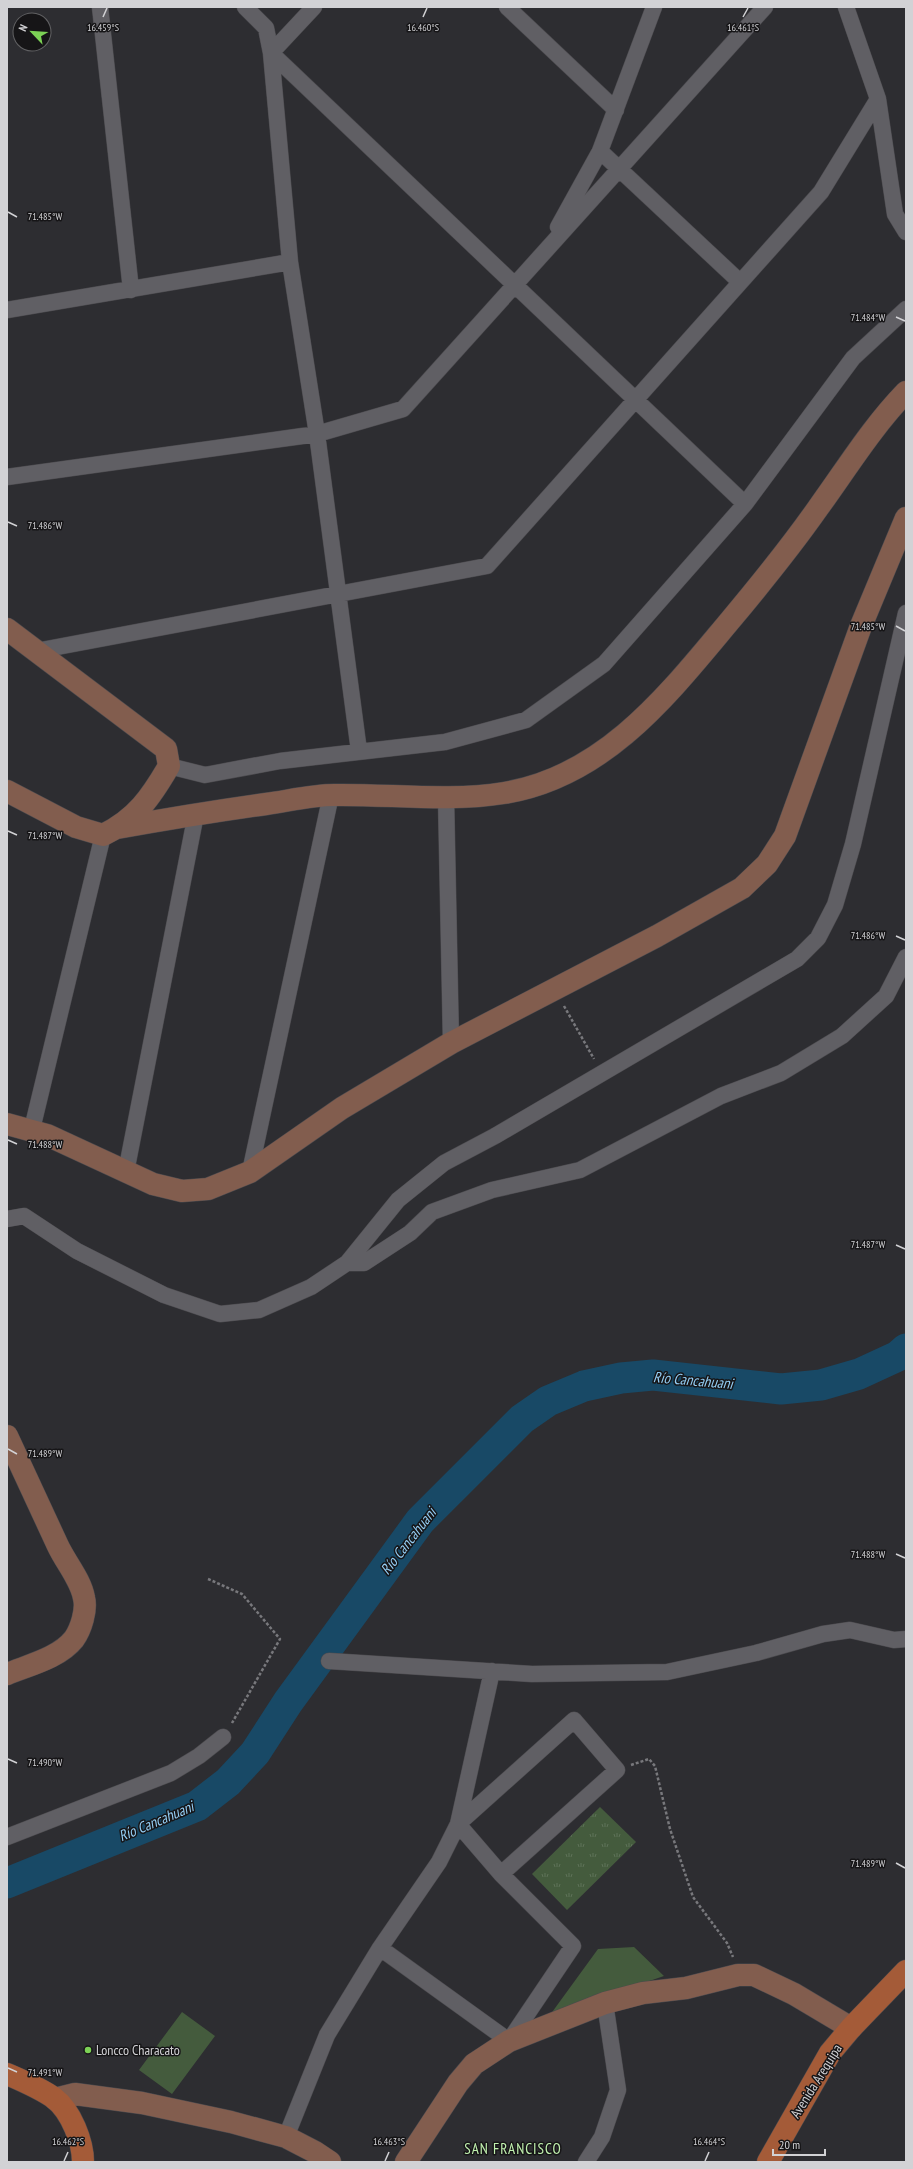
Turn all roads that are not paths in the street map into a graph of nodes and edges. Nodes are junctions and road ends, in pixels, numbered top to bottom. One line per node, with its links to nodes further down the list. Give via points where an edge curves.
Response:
1 (100, 7): 18 (street)
2 (245, 7): 8 (street, via 266,28)
3 (314, 7): 8 (street)
4 (507, 7): 10 (street)
5 (654, 7): 10 (street)
6 (765, 7): 12 (street)
7 (846, 7): 9 (street)
8 (271, 53): 15 (street); 17 (street)
9 (878, 99): 13 (street, via 895,214); 16 (street, via 821,192)
10 (616, 110): 11 (street)
11 (600, 151): 12 (street); 14 (street)
12 (619, 169): 14 (street); 16 (street)
13 (906, 232)
14 (545, 251): 17 (street)
15 (290, 262): 18 (street); 23 (street)
16 (740, 282): 22 (street)
17 (515, 284): 22 (street); 23 (street, via 402,409)
18 (131, 290): 20 (street)
19 (906, 309): 25 (street, via 853,358)
20 (7, 310)
21 (906, 392): 35 (street, via 885,413 866,438 779,561 679,681 621,740 562,775 526,788 504,793)
22 (636, 399): 25 (street); 27 (street, via 486,566)
23 (317, 434): 24 (street); 27 (street)
24 (7, 477)
25 (745, 504): 31 (street, via 604,664 526,720 445,742)
26 (906, 518): 39 (street, via 861,626 785,836 767,864 742,888)
27 (338, 594): 30 (street); 31 (street)
28 (906, 614): 45 (street, via 852,844 834,905 818,938 797,959 495,1136 444,1163 398,1200)
29 (7, 629): 30 (street)
30 (36, 651): 32 (street, via 166,749)
31 (359, 751): 32 (street, via 280,761 205,775)
32 (169, 766): 37 (street, via 140,809)
33 (7, 791): 37 (street, via 76,827)
34 (331, 795): 35 (street); 36 (street); 43 (street)
35 (446, 797): 39 (street)
36 (196, 814): 37 (street); 42 (street)
37 (110, 832): 41 (street)
38 (906, 957): 45 (street, via 886,996 859,1021 842,1036 780,1073 721,1096 580,1170 492,1190 432,1212 410,1233 364,1263)
39 (451, 1043): 43 (street, via 342,1108)
40 (7, 1124): 41 (street)
41 (32, 1129): 42 (street, via 71,1144)
42 (126, 1172): 43 (street, via 169,1189 193,1192 208,1189)
43 (250, 1172)
44 (7, 1219): 45 (street, via 24,1216 77,1252 157,1292 220,1314 259,1310 311,1287)
45 (347, 1263)
46 (7, 1436): 50 (street, via 85,1600 78,1633 69,1644 46,1658)
47 (906, 1639): 49 (street, via 894,1640 850,1630 823,1634 756,1653 666,1672)
48 (329, 1661): 49 (street)
49 (492, 1672): 52 (street)
50 (7, 1674)
51 (223, 1737): 53 (street, via 171,1773)
52 (458, 1824): 54 (street); 54 (street, via 574,1720 618,1770); 55 (street, via 439,1862)
53 (7, 1837)
54 (501, 1874): 59 (street, via 573,1946)
55 (380, 1948): 59 (street); 62 (street, via 327,2034)
56 (906, 1971): 58 (main road, Avenida Arequipa)
57 (605, 2003): 58 (street, via 643,1993 686,1988 738,1975 754,1975 794,1994); 59 (street); 66 (street, via 618,2090 602,2137)
58 (851, 2028): 67 (main road, Avenida Arequipa, via 830,2053)
59 (509, 2041): 65 (street, via 474,2064 458,2082)
60 (7, 2074): 61 (main road)
61 (55, 2099): 62 (street, via 75,2094 142,2103); 63 (main road, via 75,2128)
62 (286, 2137): 64 (street)
63 (83, 2162)
64 (330, 2162)
65 (406, 2162)
66 (586, 2162)
67 (768, 2162)

